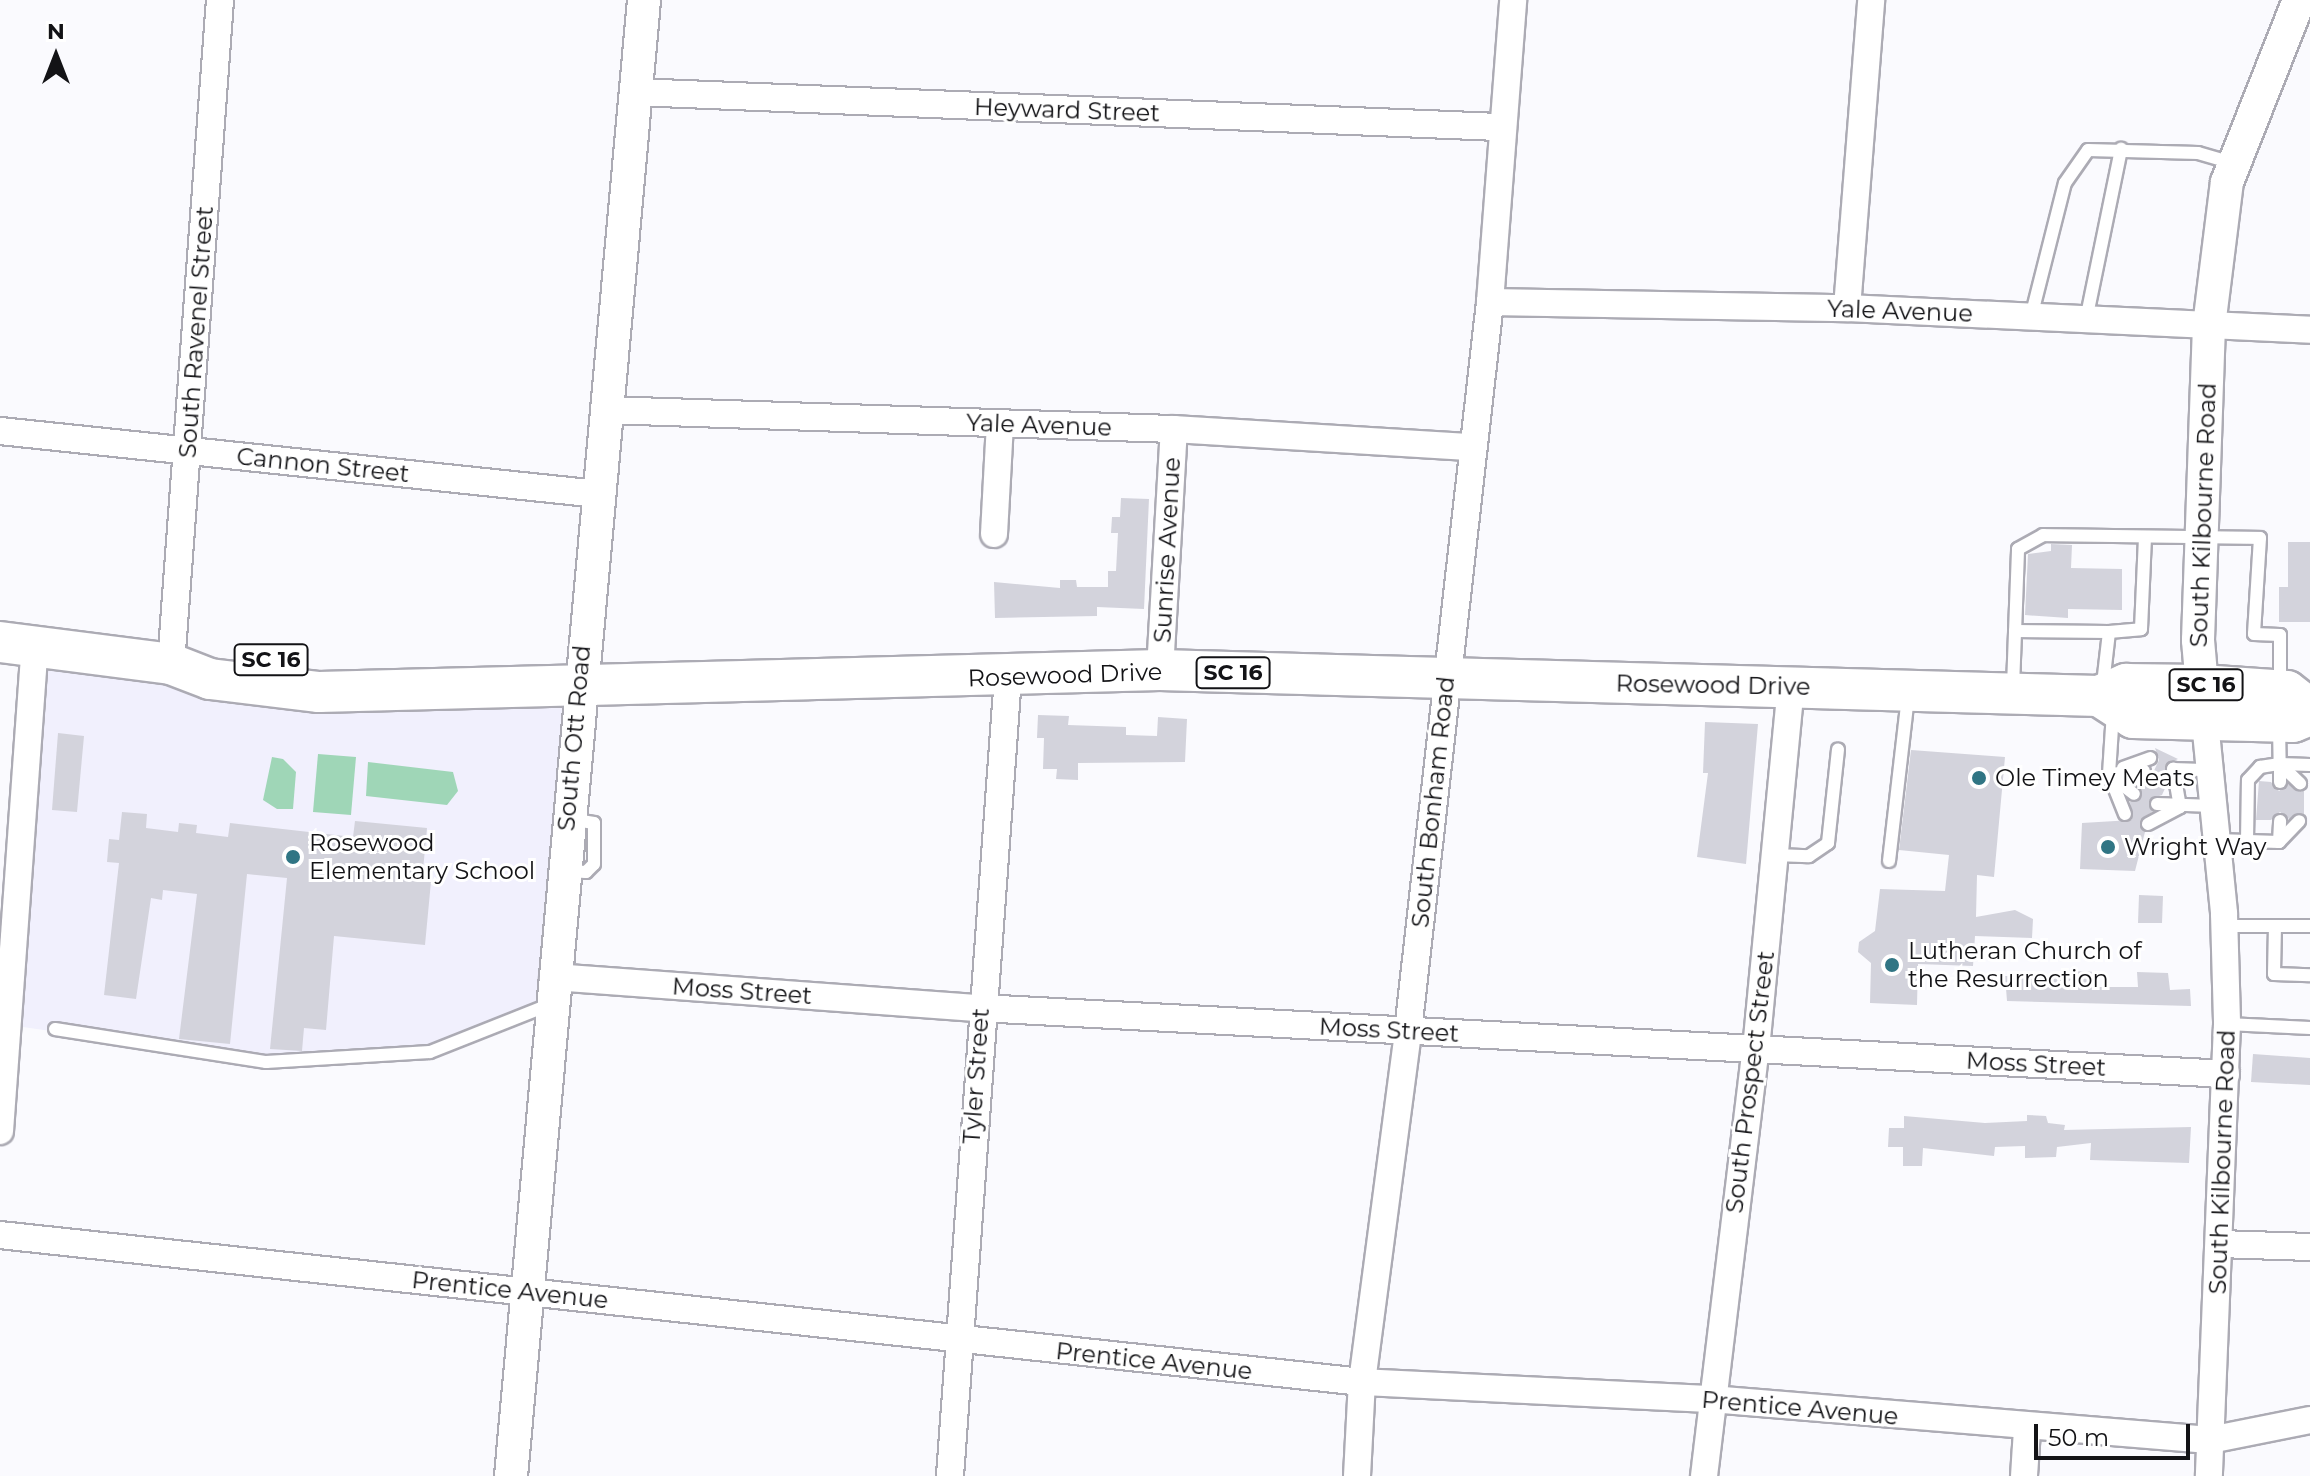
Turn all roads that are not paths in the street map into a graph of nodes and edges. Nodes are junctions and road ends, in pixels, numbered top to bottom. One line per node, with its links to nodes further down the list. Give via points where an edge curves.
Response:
1 (220, 0): 21 (street, South Ravenel Street)
2 (639, 0): 6 (street, South Ott Road)
3 (1513, 0): 7 (street, South Bonham Road)
4 (1871, 0): 11 (street)
5 (2299, 0): 9 (street, South Kilbourne Road)
6 (635, 92): 7 (street, Heyward Street); 16 (street, South Ott Road)
7 (1499, 127): 10 (street, South Bonham Road)
8 (2121, 149): 9 (lane, via 2198,153); 12 (lane, via 2088,150 2065,183); 13 (lane)
9 (2234, 164): 14 (street, South Kilbourne Road, via 2227,182)
10 (1490, 302): 11 (street, Yale Avenue); 20 (street, South Bonham Road)
11 (1847, 308): 12 (street, Yale Avenue)
12 (2031, 317): 13 (street, Yale Avenue)
13 (2086, 320): 14 (street, Yale Avenue)
14 (2209, 326): 15 (street, Yale Avenue); 25 (street, South Kilbourne Road)
15 (2310, 330)
16 (606, 410): 17 (street, Yale Avenue); 22 (street, South Ott Road)
17 (1000, 423): 18 (street, Yale Avenue); 23 (street)
18 (1174, 429): 20 (street, Yale Avenue); 30 (street, Sunrise Avenue)
19 (0, 431): 21 (street, Cannon Street)
20 (1471, 447): 32 (street, South Bonham Road)
21 (187, 450): 22 (street, Cannon Street); 29 (street, South Ravenel Street)
22 (598, 494): 34 (street, South Ott Road)
23 (994, 534)
24 (2145, 537): 25 (lane); 26 (lane, via 2043,535 2018,549); 27 (lane, via 2141,629)
25 (2201, 537): 38 (street, South Kilbourne Road); 39 (lane, via 2260,538 2254,634 2280,635)
26 (2015, 631): 27 (lane); 36 (lane)
27 (2109, 632): 37 (lane)
28 (18, 644): 29 (main road, Rosewood Drive / SC 16); 61 (street)
29 (171, 664): 34 (main road, Rosewood Drive / SC 16, via 190,653 298,662 368,691)
30 (1160, 670): 31 (main road, Rosewood Drive / SC 16); 32 (main road, Rosewood Drive / SC 16)
31 (1008, 677): 34 (main road, Rosewood Drive / SC 16); 69 (street, Tyler Street)
32 (1447, 679): 33 (main road, Rosewood Drive / SC 16); 73 (street, South Bonham Road)
33 (1791, 687): 35 (main road, Rosewood Drive / SC 16); 62 (street, South Prospect Street)
34 (578, 689): 68 (street, South Ott Road)
35 (1908, 691): 36 (main road, Rosewood Drive / SC 16); 63 (lane)
36 (2013, 694): 37 (main road, Rosewood Drive / SC 16)
37 (2106, 700): 38 (main road, Rosewood Drive / SC 16, via 2126,684); 46 (lane)
38 (2203, 703): 39 (main road, Rosewood Drive / SC 16); 44 (street, South Kilbourne Road)
39 (2295, 709): 42 (lane)
40 (1838, 750): 62 (lane, via 1828,843 1809,856)
41 (2150, 758): 46 (lane)
42 (2280, 764): 43 (lane); 48 (lane); 49 (lane); 59 (lane, via 2260,767 2248,780)
43 (2310, 765)
44 (2210, 770): 52 (street, South Kilbourne Road); 53 (lane, via 2173,769)
45 (2144, 771): 46 (lane)
46 (2109, 774): 50 (lane); 54 (lane)
47 (2168, 782): 53 (lane)
48 (2280, 782)
49 (2300, 783)
50 (2134, 794)
51 (2157, 804): 53 (lane)
52 (2214, 806): 53 (lane); 58 (street, South Kilbourne Road)
53 (2180, 807): 57 (lane)
54 (2125, 814)
55 (2280, 821): 60 (lane)
56 (2299, 821): 60 (lane)
57 (2148, 824)
58 (2217, 840): 59 (lane); 64 (street, South Kilbourne Road)
59 (2247, 841): 60 (lane)
60 (2279, 842)
61 (12, 843): 76 (street)
62 (1775, 855): 74 (street, South Prospect Street)
63 (1889, 861)
64 (2225, 926): 65 (lane); 70 (street, South Kilbourne Road)
65 (2275, 926): 66 (lane); 67 (lane, via 2274,974)
66 (2310, 926)
67 (2310, 975)
68 (552, 990): 69 (street, Moss Street); 72 (lane, via 430,1052 266,1062); 80 (street, South Ott Road)
69 (980, 1008): 73 (street, Moss Street); 81 (street, Tyler Street)
70 (2227, 1024): 71 (lane); 75 (street, South Kilbourne Road)
71 (2310, 1028)
72 (55, 1029)
73 (1408, 1031): 74 (street, Moss Street); 82 (street, South Bonham Road)
74 (1756, 1049): 75 (street, Moss Street); 83 (street, South Prospect Street)
75 (2226, 1074): 78 (street, South Kilbourne Road)
76 (0, 1131)
77 (0, 1235): 80 (street, Prentice Avenue)
78 (2219, 1244): 79 (street); 86 (street, South Kilbourne Road)
79 (2310, 1247)
80 (524, 1291): 81 (street, Prentice Avenue); 87 (street, South Ott Road)
81 (959, 1341): 82 (street, Prentice Avenue); 88 (street, Tyler Street)
82 (1362, 1382): 83 (street, Prentice Avenue); 89 (street, South Bonham Road)
83 (1711, 1399): 85 (street, Prentice Avenue); 90 (street, South Prospect Street)
84 (2310, 1420): 86 (street, Prentice Avenue)
85 (2027, 1429): 86 (street, Prentice Avenue); 91 (street)
86 (2210, 1440): 92 (street, South Kilbourne Road)
87 (511, 1476)
88 (950, 1476)
89 (1357, 1476)
90 (1704, 1476)
91 (2024, 1476)
92 (2209, 1476)

